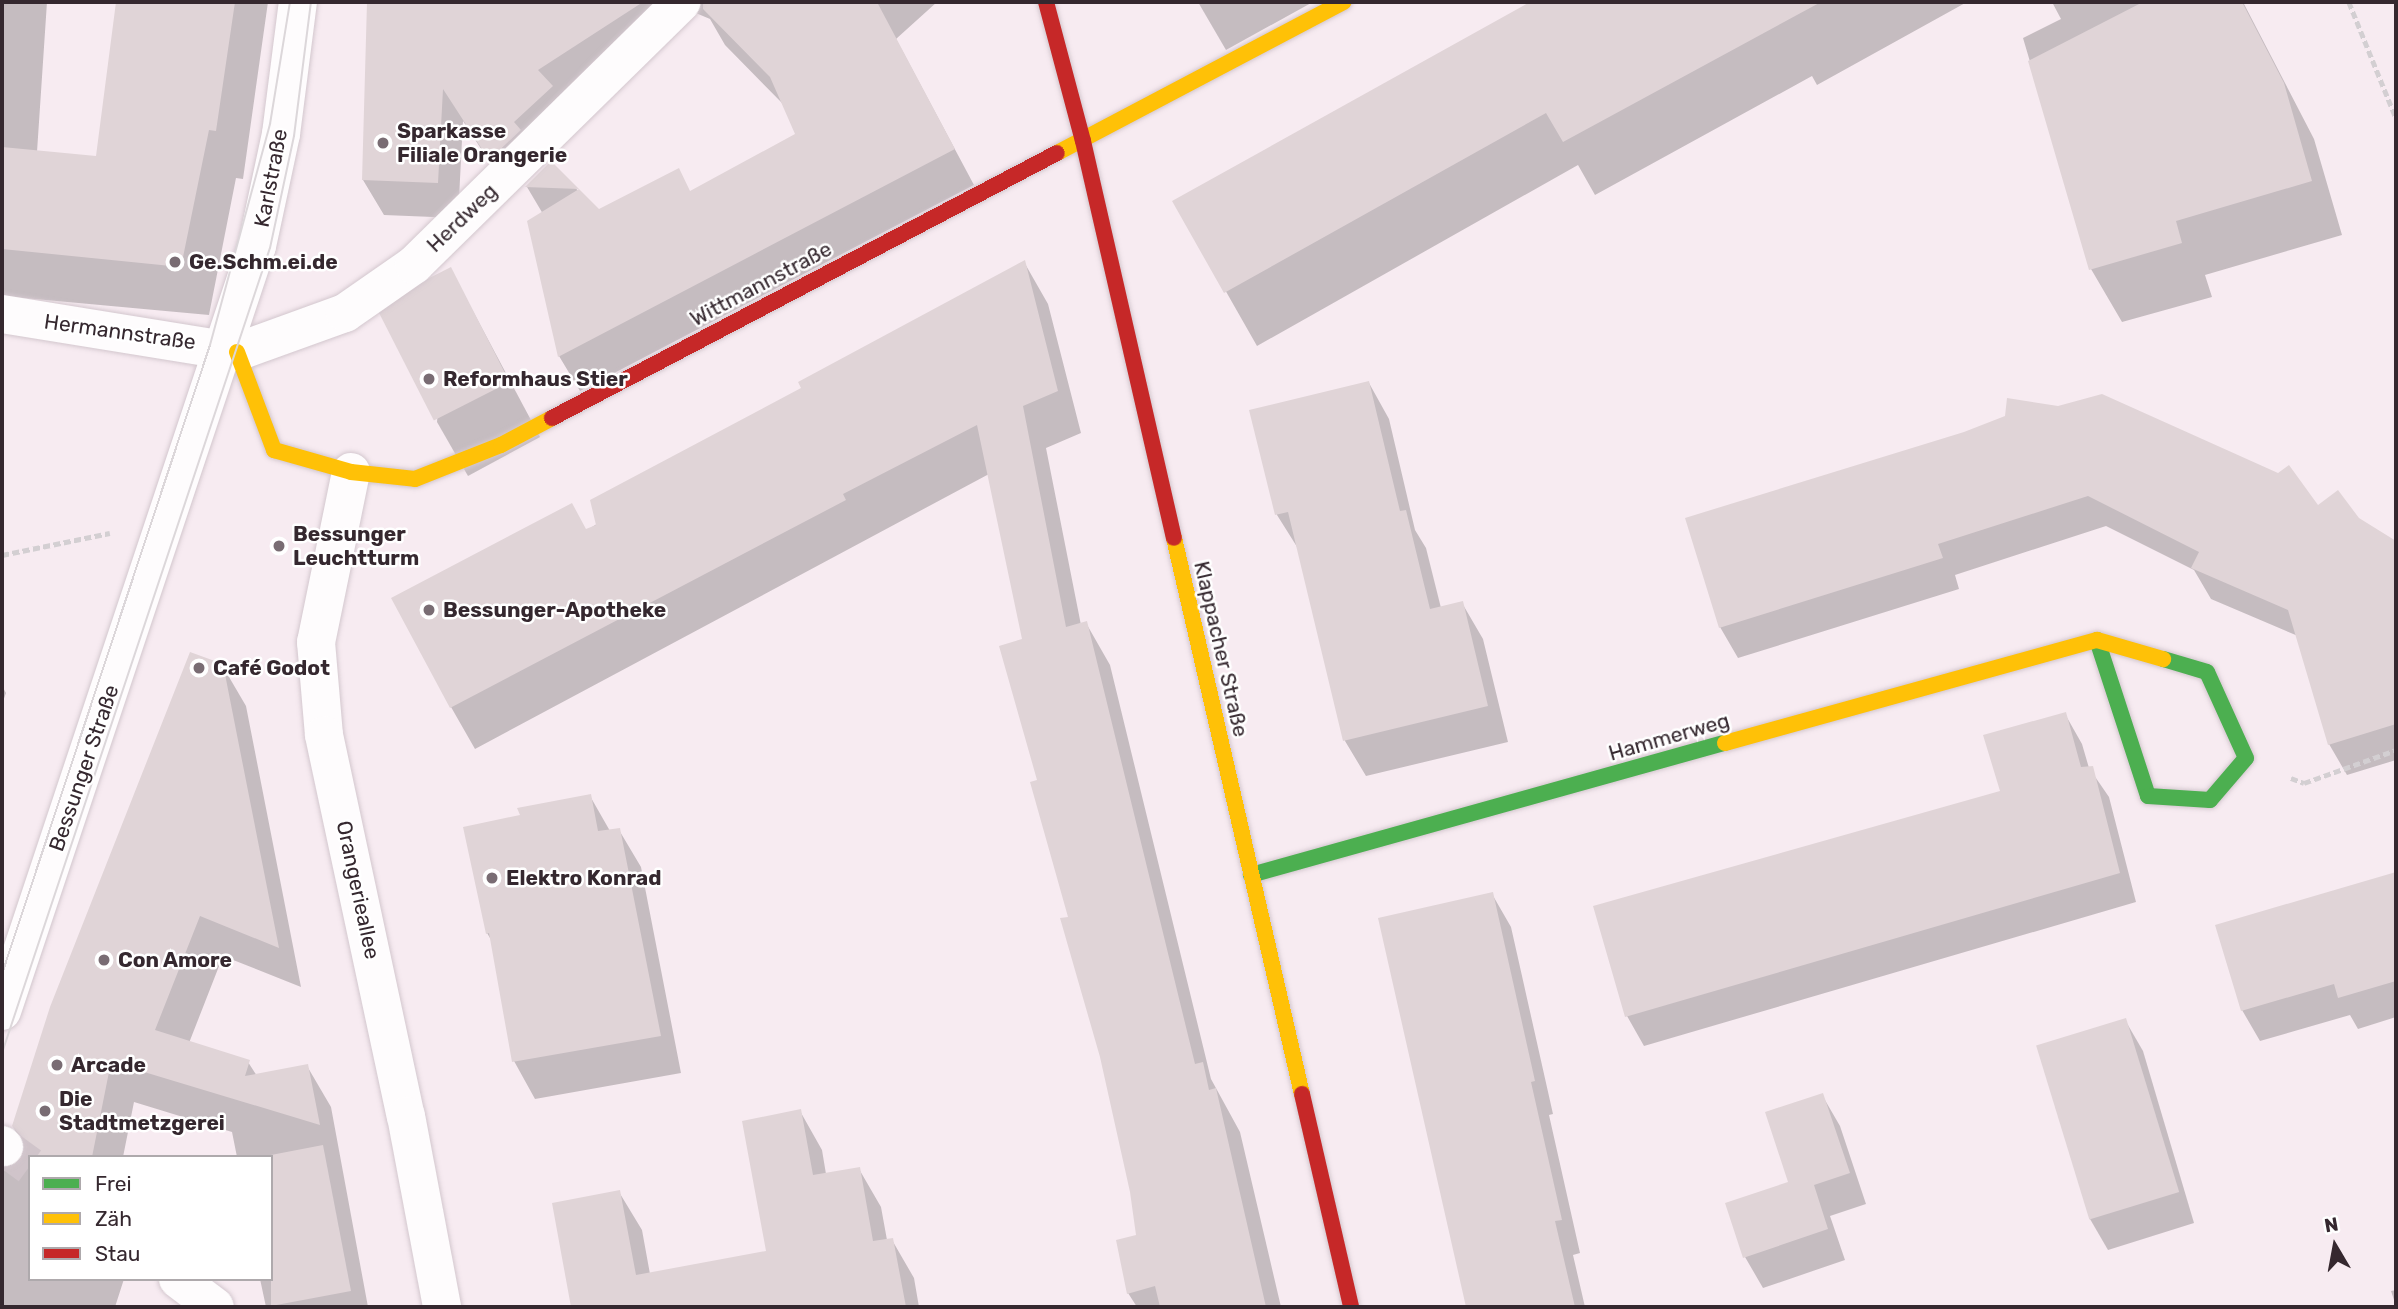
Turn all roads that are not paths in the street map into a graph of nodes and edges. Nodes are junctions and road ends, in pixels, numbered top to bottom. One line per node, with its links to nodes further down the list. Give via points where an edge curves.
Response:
1 (298, 2): 7 (street, Karlstraße, via 281,134)
2 (682, 2): 7 (street, Herdweg, via 414,265 345,313)
3 (1046, 2): 5 (street, Klappacher Straße)
4 (1345, 2): 5 (street, Wittmannstraße)
5 (1083, 141): 8 (street, Wittmannstraße, via 501,445 415,479); 10 (street, Klappacher Straße)
6 (2, 314): 7 (street, Hermannstraße)
7 (231, 351): 8 (street, Wittmannstraße, via 274,450); 11 (street, Bessunger Straße, via 166,524)
8 (351, 472): 14 (street, Orangerieallee, via 316,642 324,735)
9 (2097, 640): 9 (street, via 2147,796 2210,800 2246,758 2207,672); 10 (street, Hammerweg)
10 (1251, 875): 15 (street, Klappacher Straße)
11 (2, 1011)
12 (181, 1281): 13 (street)
13 (215, 1307)
14 (442, 1307)
15 (1351, 1307)

